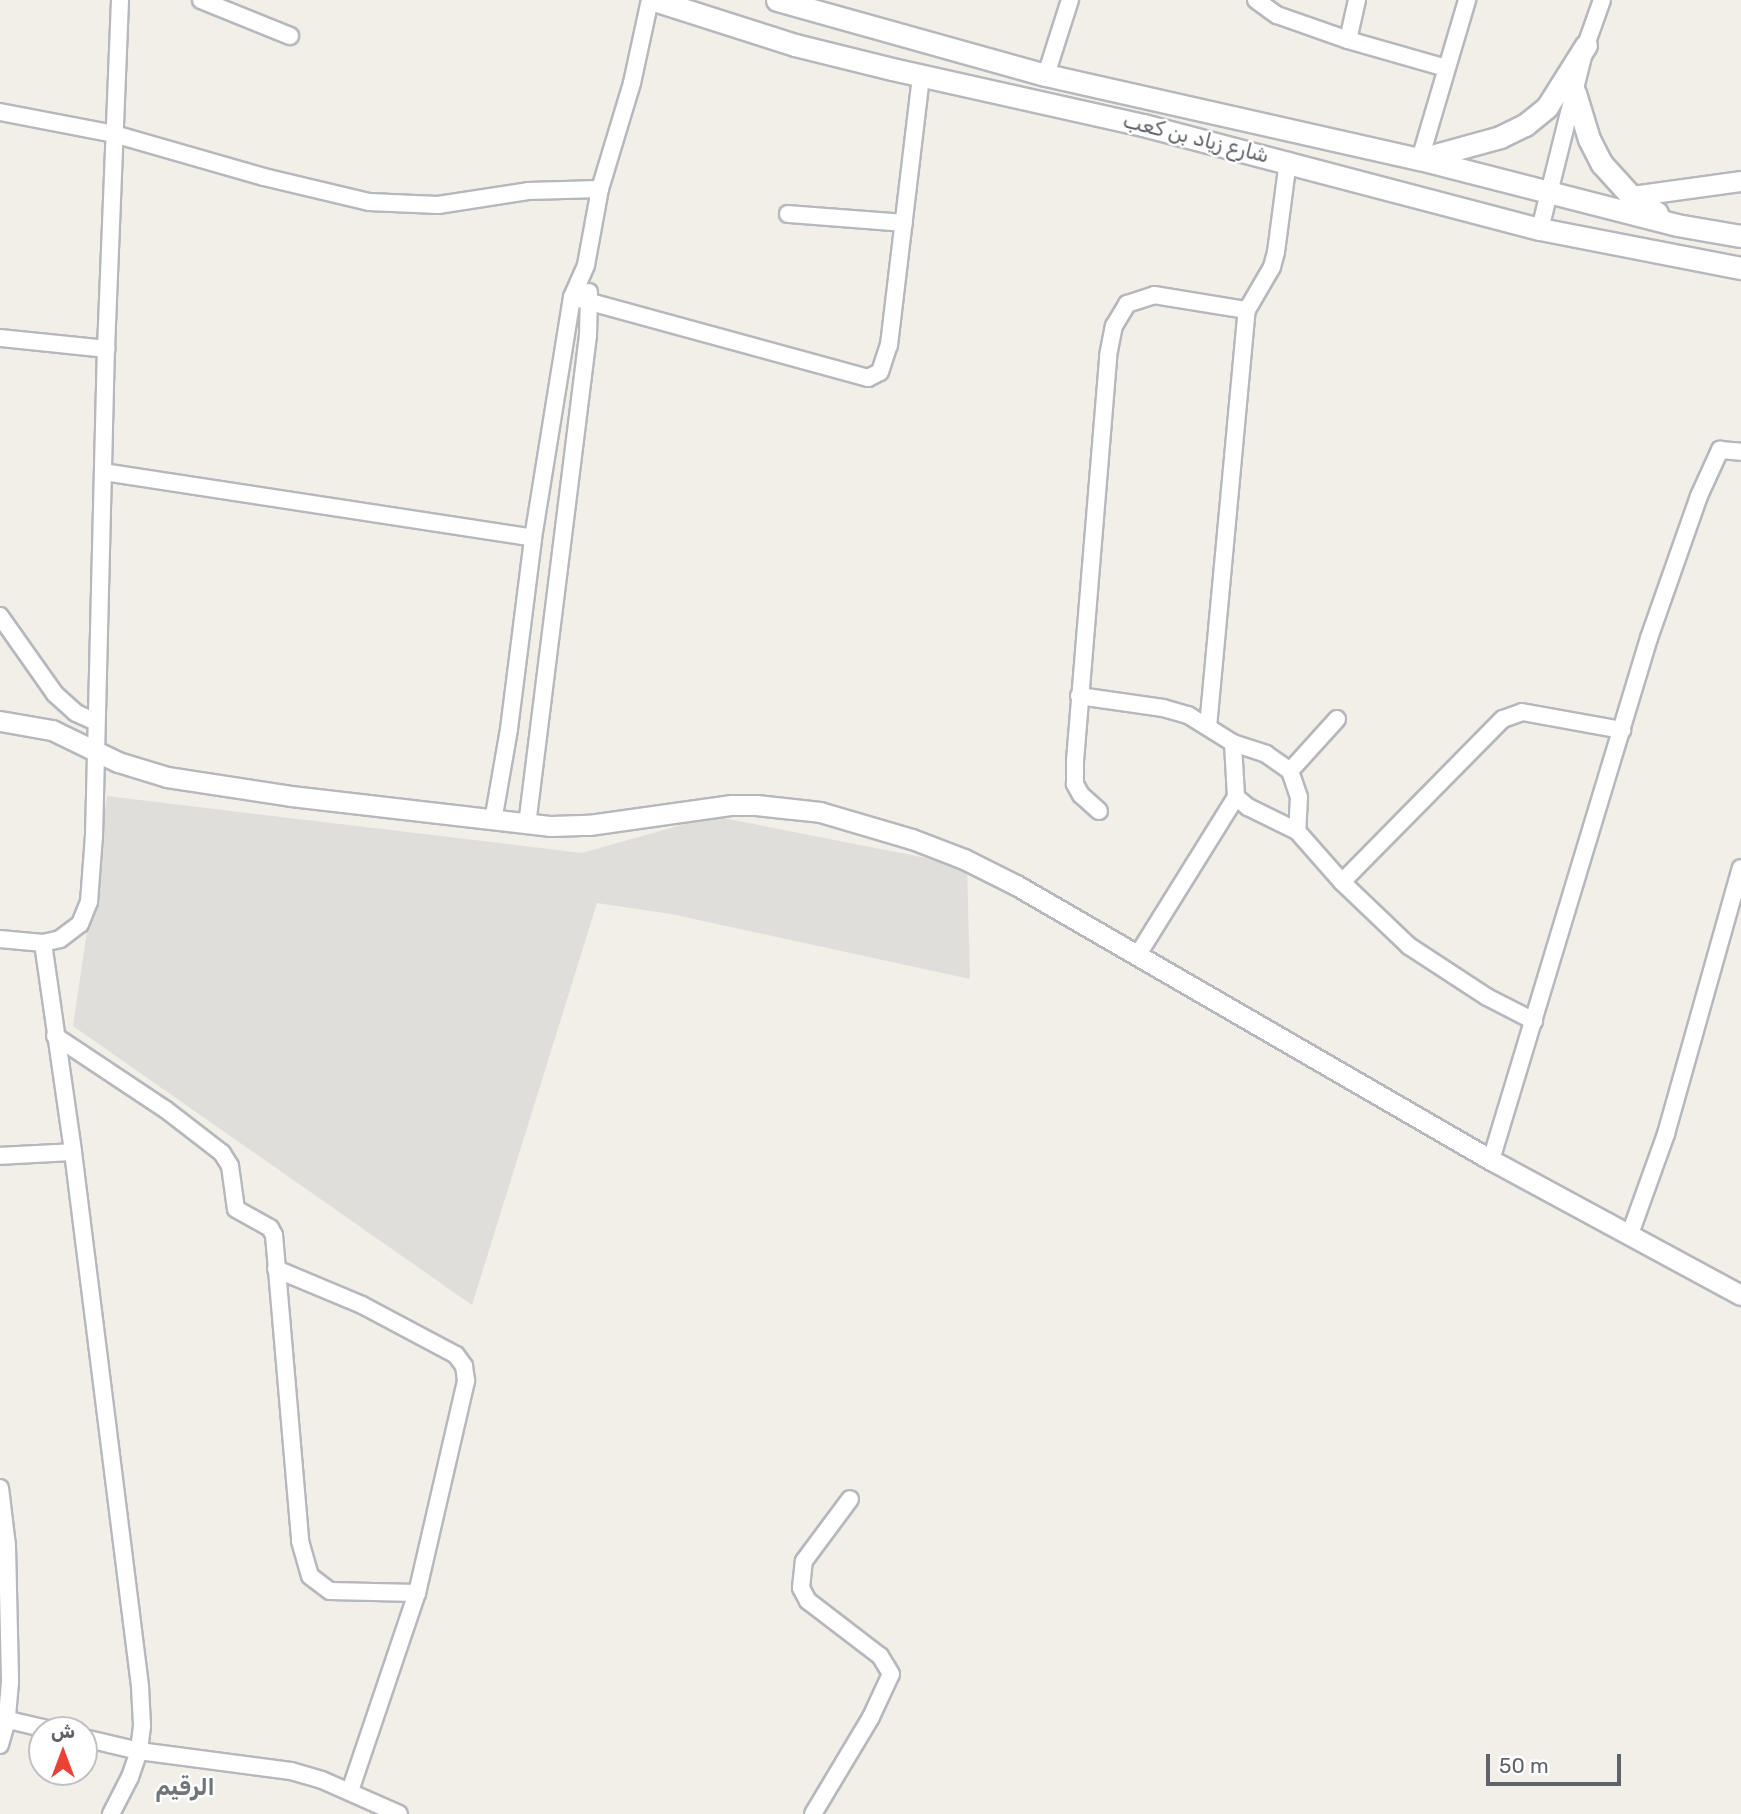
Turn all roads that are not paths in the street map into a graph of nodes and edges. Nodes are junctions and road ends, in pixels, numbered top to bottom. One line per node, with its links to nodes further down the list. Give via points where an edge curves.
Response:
1 (120, 0): 18 (street)
2 (201, 0): 10 (street)
3 (652, 0): 14 (main road, شارع زياد بن كعب, via 795,45); 22 (street)
4 (777, 0): 15 (main road, شارع زياد بن كعب)
5 (1070, 0): 15 (street)
6 (1255, 0): 11 (street, via 1278,15)
7 (1357, 0): 11 (street)
8 (1467, 0): 13 (street)
9 (1602, 0): 12 (street)
10 (290, 36)
11 (1348, 40): 13 (street)
12 (1586, 45): 16 (street); 19 (main road, via 1547,107 1525,125 1489,141)
13 (1446, 68): 19 (street)
14 (921, 75): 20 (main road, شارع زياد بن كعب); 26 (street)
15 (1046, 75): 19 (main road, شارع زياد بن كعب)
16 (1575, 93): 23 (street); 24 (main road, via 1593,147)
17 (0, 112): 18 (street)
18 (114, 134): 22 (street, via 369,202 438,205 528,191); 36 (street)
19 (1420, 159): 23 (main road, شارع زياد بن كعب)
20 (1288, 161): 28 (main road, شارع زياد بن كعب); 34 (street, via 1272,267)
21 (1741, 181): 24 (street)
22 (600, 189): 30 (street)
23 (1551, 191): 27 (main road, شارع زياد بن كعب); 28 (street)
24 (1631, 196): 27 (main road)
25 (788, 214): 26 (street)
26 (904, 222): 33 (street, via 889,345 880,372 868,379)
27 (1677, 225): 29 (main road, شارع زياد بن كعب)
28 (1540, 229): 31 (main road, شارع زياد بن كعب)
29 (1741, 236)
30 (586, 265): 32 (street); 33 (street)
31 (1741, 268)
32 (572, 297): 33 (street); 39 (street)
33 (590, 300): 53 (street)
34 (1247, 310): 41 (street, via 1154,295 1134,299 1118,315 1108,356); 45 (street)
35 (0, 338): 36 (street)
36 (106, 349): 38 (street)
37 (1741, 452): 46 (street, via 1720,450 1699,496)
38 (104, 472): 39 (street); 44 (street)
39 (533, 538): 52 (street)
40 (0, 616): 44 (street, via 55,694 76,713)
41 (1079, 696): 45 (street, via 1163,708); 51 (street, via 1075,784)
42 (1337, 719): 49 (street)
43 (0, 721): 48 (street, via 52,730)
44 (96, 722): 48 (street)
45 (1208, 727): 47 (street)
46 (1622, 730): 56 (street, via 1522,712 1503,719); 60 (street)
47 (1233, 743): 49 (street, via 1266,754); 50 (street)
48 (95, 751): 52 (street, via 167,777); 58 (street, via 89,902 71,933)
49 (1290, 771): 54 (street, via 1299,797)
50 (1236, 797): 54 (street); 59 (street)
51 (1098, 811)
52 (493, 821): 53 (street)
53 (527, 825): 59 (street, via 589,825 733,805 820,812 964,859)
54 (1297, 831): 56 (street)
55 (1741, 868): 65 (street, via 1666,1134)
56 (1342, 883): 60 (street, via 1409,946 1487,997)
57 (0, 939): 58 (street)
58 (43, 943): 61 (street)
59 (1137, 956): 64 (street)
60 (1534, 1021): 64 (street)
61 (55, 1036): 62 (street); 66 (street, via 222,1153 230,1166 236,1209 270,1228 274,1235)
62 (73, 1152): 63 (street); 75 (street, via 140,1686)
63 (0, 1156)
64 (1491, 1160): 65 (street)
65 (1630, 1234): 67 (street)
66 (276, 1269): 70 (street, via 300,1541 310,1576 330,1591); 70 (street, via 362,1305 456,1355 464,1366 466,1381)
67 (1741, 1295)
68 (0, 1488): 71 (street, via 10,1615)
69 (850, 1499): 79 (street, via 804,1561 801,1588 808,1601 880,1656 891,1674)
70 (417, 1593): 76 (street)
71 (3, 1718): 72 (street); 74 (street)
72 (28, 1724)
73 (98, 1741): 75 (street)
74 (0, 1745)
75 (139, 1751): 76 (street, via 290,1771); 77 (street)
76 (350, 1791): 78 (street)
77 (111, 1814)
78 (399, 1814)
79 (813, 1814)

